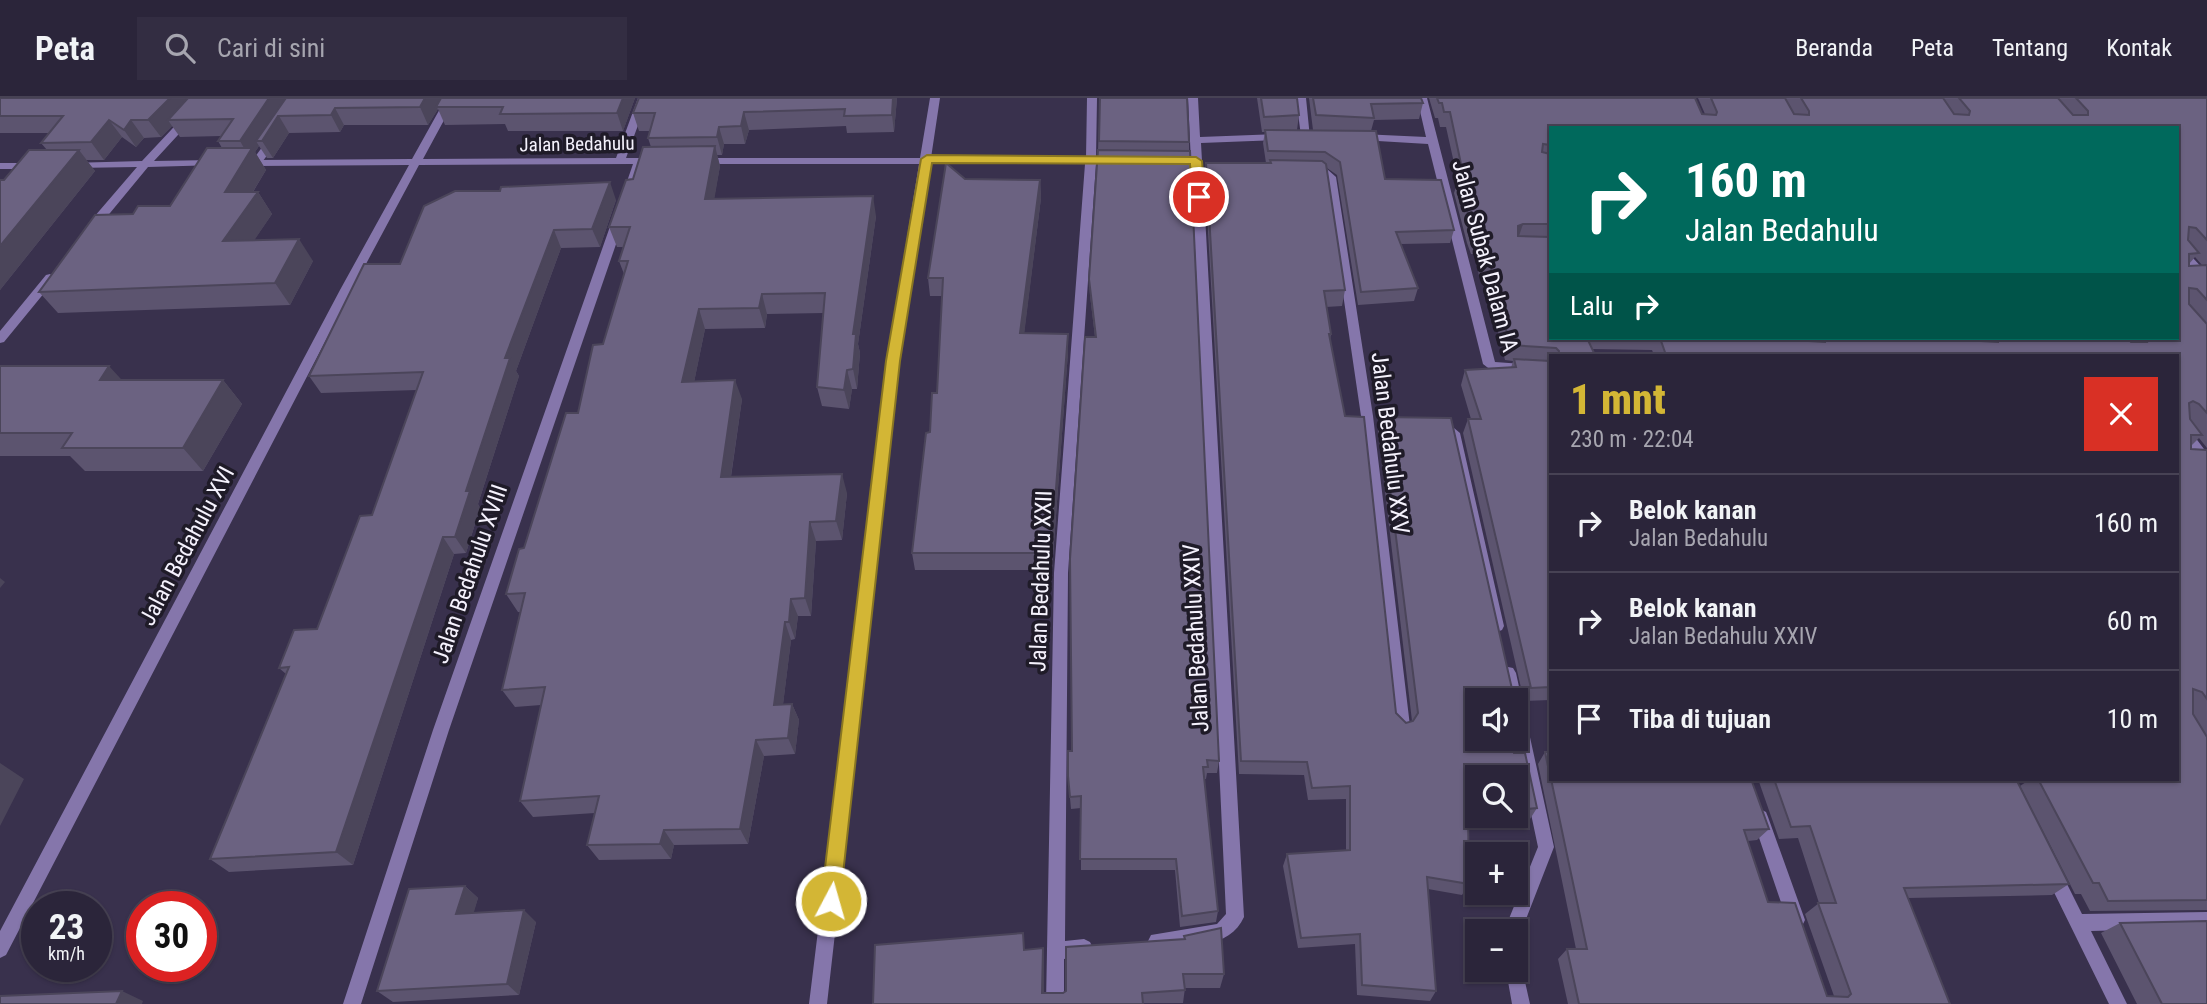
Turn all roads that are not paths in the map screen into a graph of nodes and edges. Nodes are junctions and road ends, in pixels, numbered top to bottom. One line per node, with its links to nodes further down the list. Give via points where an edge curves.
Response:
1 (207, 98): 21 (street)
2 (451, 98): 23 (street, Jalan Bedahulu XVI)
3 (643, 98): 20 (street)
4 (935, 98): 13 (street)
5 (1092, 98): 17 (street, Jalan Bedahulu XXII)
6 (1193, 98): 11 (street, Jalan Bedahulu XXIV)
7 (1301, 98): 11 (street, via 1312,136)
8 (1422, 98): 12 (street, Jalan Subak Dalam IA)
9 (282, 125): 22 (street)
10 (1354, 137): 12 (street)
11 (1195, 140): 27 (street, Jalan Bedahulu XXIV)
12 (1434, 141): 34 (street, Jalan Subak Dalam IA, via 1489,363 1501,369)
13 (927, 159): 16 (street); 17 (street); 53 (street, via 893,362)
14 (639, 161): 15 (street, Jalan Bedahulu); 20 (street, Jalan Bedahulu); 52 (street, Jalan Bedahulu XVIII, via 441,730)
15 (667, 161)
16 (694, 161)
17 (1091, 161): 18 (street); 50 (street, Jalan Bedahulu XXII, via 1061,573)
18 (1130, 161)
19 (1183, 161): 27 (street)
20 (620, 162): 23 (street, Jalan Bedahulu)
21 (146, 163): 22 (street, Jalan Bedahulu); 24 (street, Jalan Bedahulu); 29 (street)
22 (256, 163): 23 (street, Jalan Bedahulu)
23 (413, 164): 49 (street, Jalan Bedahulu XVI)
24 (66, 165)
25 (0, 166): 26 (street)
26 (40, 166)
27 (1201, 166): 46 (street, Jalan Bedahulu XXIV, via 1235,917 1222,931)
28 (1298, 171): 39 (street, Jalan Bedahulu XXV, via 1324,171 1331,177 1367,416)
29 (85, 237)
30 (2179, 250): 32 (street, via 2201,274)
31 (58, 268): 33 (street)
32 (2179, 275)
33 (0, 339)
34 (1549, 370)
35 (2179, 427): 37 (street)
36 (1454, 433): 38 (street)
37 (2202, 459)
38 (1511, 688)
39 (1402, 726)
40 (1525, 751): 43 (street, via 1546,847)
41 (1755, 804): 47 (street)
42 (2047, 863): 45 (street)
43 (1518, 919)
44 (2207, 920): 45 (street)
45 (2077, 923): 56 (street)
46 (1145, 942)
47 (1803, 942)
48 (1106, 946): 50 (street)
49 (0, 949)
50 (1054, 951): 54 (street, Jalan Bedahulu XXII)
51 (1517, 982): 55 (street)
52 (352, 1004)
53 (818, 1004)
54 (1055, 1004)
55 (1521, 1004)
56 (2118, 1004)

